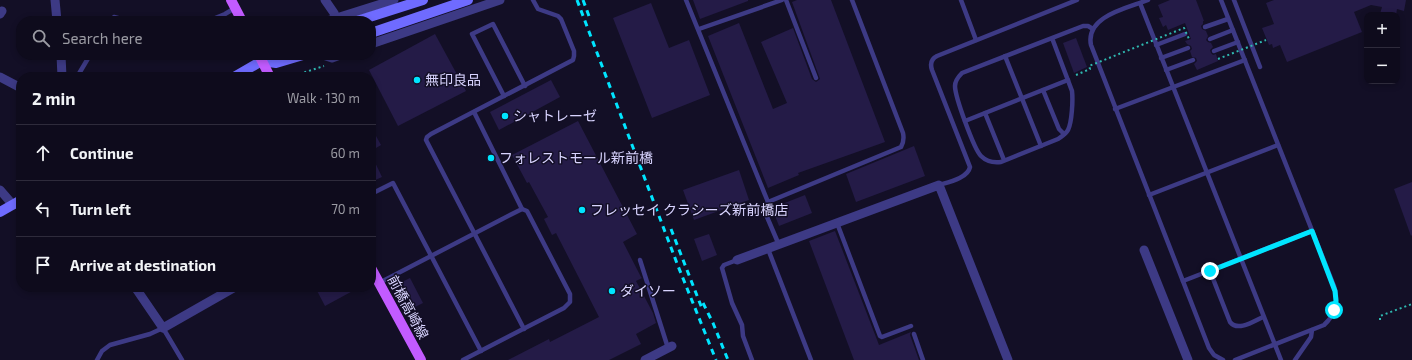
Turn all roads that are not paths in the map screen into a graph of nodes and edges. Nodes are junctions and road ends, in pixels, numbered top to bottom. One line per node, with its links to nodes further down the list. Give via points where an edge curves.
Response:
1 (55, 0): 19 (street)
2 (326, 0): 22 (street, via 334,13)
3 (394, 0): 23 (street)
4 (423, 0): 24 (street)
5 (468, 0): 30 (street)
6 (500, 0): 35 (street)
7 (533, 0): 60 (lane, via 538,9 561,19 574,56 571,62)
8 (686, 0): 27 (lane)
9 (782, 0): 27 (lane)
10 (786, 0): 57 (lane)
11 (852, 0): 79 (lane, via 903,133 902,147)
12 (960, 0): 34 (lane)
13 (1077, 0): 34 (lane)
14 (1148, 0): 17 (lane)
15 (1221, 0): 25 (lane)
16 (1234, 0): 50 (lane)
17 (1140, 3): 28 (lane, via 1105,17); 37 (lane)
18 (233, 4): 20 (lane); 21 (main road)
19 (57, 16)
20 (220, 16)
21 (239, 16)
22 (333, 16)
23 (344, 16)
24 (373, 16)
25 (1228, 19): 26 (lane); 29 (lane)
26 (1205, 27)
27 (699, 29): 79 (lane)
28 (1093, 29): 32 (lane, via 1083,26); 65 (lane, via 1091,45)
29 (1233, 30): 33 (lane); 36 (lane)
30 (376, 31)
31 (1184, 34): 37 (lane)
32 (1052, 38): 40 (lane); 58 (lane)
33 (1210, 39)
34 (976, 40): 74 (lane, via 937,56 932,61 932,70 970,167 964,176)
35 (376, 42)
36 (1238, 42): 39 (lane); 49 (lane)
37 (1156, 45): 41 (lane)
38 (1188, 48): 41 (lane)
39 (1214, 51)
40 (1005, 56): 64 (lane); 68 (lane, via 962,73 957,80 956,93)
41 (1161, 58): 51 (lane)
42 (61, 60): 52 (street)
43 (87, 60): 53 (lane)
44 (257, 60): 54 (street)
45 (261, 60): 55 (main road)
46 (266, 60): 47 (street, via 276,63)
47 (286, 60)
48 (1193, 60): 51 (lane)
49 (1245, 60): 61 (lane); 70 (lane)
50 (1260, 67)
51 (1166, 70): 61 (lane)
52 (62, 72)
53 (80, 72)
54 (241, 72)
55 (267, 72)
56 (0, 77): 59 (street)
57 (816, 78)
58 (1068, 80): 62 (lane); 69 (lane, via 1072,98 1069,126)
59 (16, 85)
60 (525, 86): 63 (lane); 63 (lane, via 493,24 472,34)
61 (1172, 87): 65 (lane); 73 (lane)
62 (1043, 90): 64 (lane); 69 (lane, via 1059,129)
63 (504, 96): 66 (lane)
64 (1022, 98): 67 (lane); 71 (lane)
65 (1116, 109): 77 (lane)
66 (474, 112): 81 (lane); 85 (lane, via 431,134 426,140)
67 (985, 114): 68 (lane); 72 (lane)
68 (965, 121): 72 (lane, via 978,153 984,159 993,162)
69 (1064, 134): 71 (lane)
70 (1278, 145): 73 (lane); 84 (lane)
71 (1041, 146): 72 (lane)
72 (1004, 160)
73 (1207, 173): 77 (lane); 90 (lane)
74 (939, 185): 83 (street); 117 (street)
75 (0, 190): 78 (street)
76 (376, 192): 89 (lane, via 393,183)
77 (1149, 195): 95 (lane)
78 (16, 201)
79 (768, 202): 86 (lane, via 764,210)
80 (16, 203): 82 (street)
81 (522, 209): 85 (lane); 102 (lane, via 527,211 571,297 566,306)
82 (0, 212)
83 (837, 223): 86 (street); 100 (lane, via 880,336)
84 (1312, 231): 90 (lane); 103 (lane, via 1335,291 1336,301 1333,314 1327,322)
85 (475, 233): 89 (lane); 102 (lane)
86 (779, 245): 87 (street)
87 (768, 249): 92 (street); 115 (lane)
88 (1144, 250): 118 (street)
89 (432, 256): 96 (lane); 107 (lane)
90 (1240, 259): 93 (lane); 99 (lane)
91 (640, 260): 106 (lane)
92 (737, 260): 114 (lane, via 722,268)
93 (1210, 271): 95 (lane); 99 (lane, via 1232,325 1240,326)
94 (376, 277): 96 (main road, 前橋高崎線)
95 (1183, 281): 108 (lane, via 1209,348)
96 (379, 283): 111 (main road, 前橋高崎線)
97 (138, 292): 101 (street)
98 (227, 292): 101 (street)
99 (1263, 317): 105 (lane)
100 (911, 326)
101 (163, 328): 109 (lane, via 110,345 102,351); 110 (lane)
102 (524, 329): 107 (lane)
103 (1312, 330): 105 (lane); 121 (lane, via 1311,337)
104 (914, 334): 116 (lane)
105 (1275, 344): 119 (lane); 120 (lane)
106 (670, 347): 113 (street)
107 (481, 351): 112 (lane)
108 (1220, 359)
109 (97, 360)
110 (182, 360)
111 (421, 360)
112 (463, 360)
113 (645, 360)
114 (752, 360)
115 (811, 360)
116 (923, 360)
117 (1008, 360)
118 (1188, 360)
119 (1235, 360)
120 (1281, 360)
121 (1295, 360)

